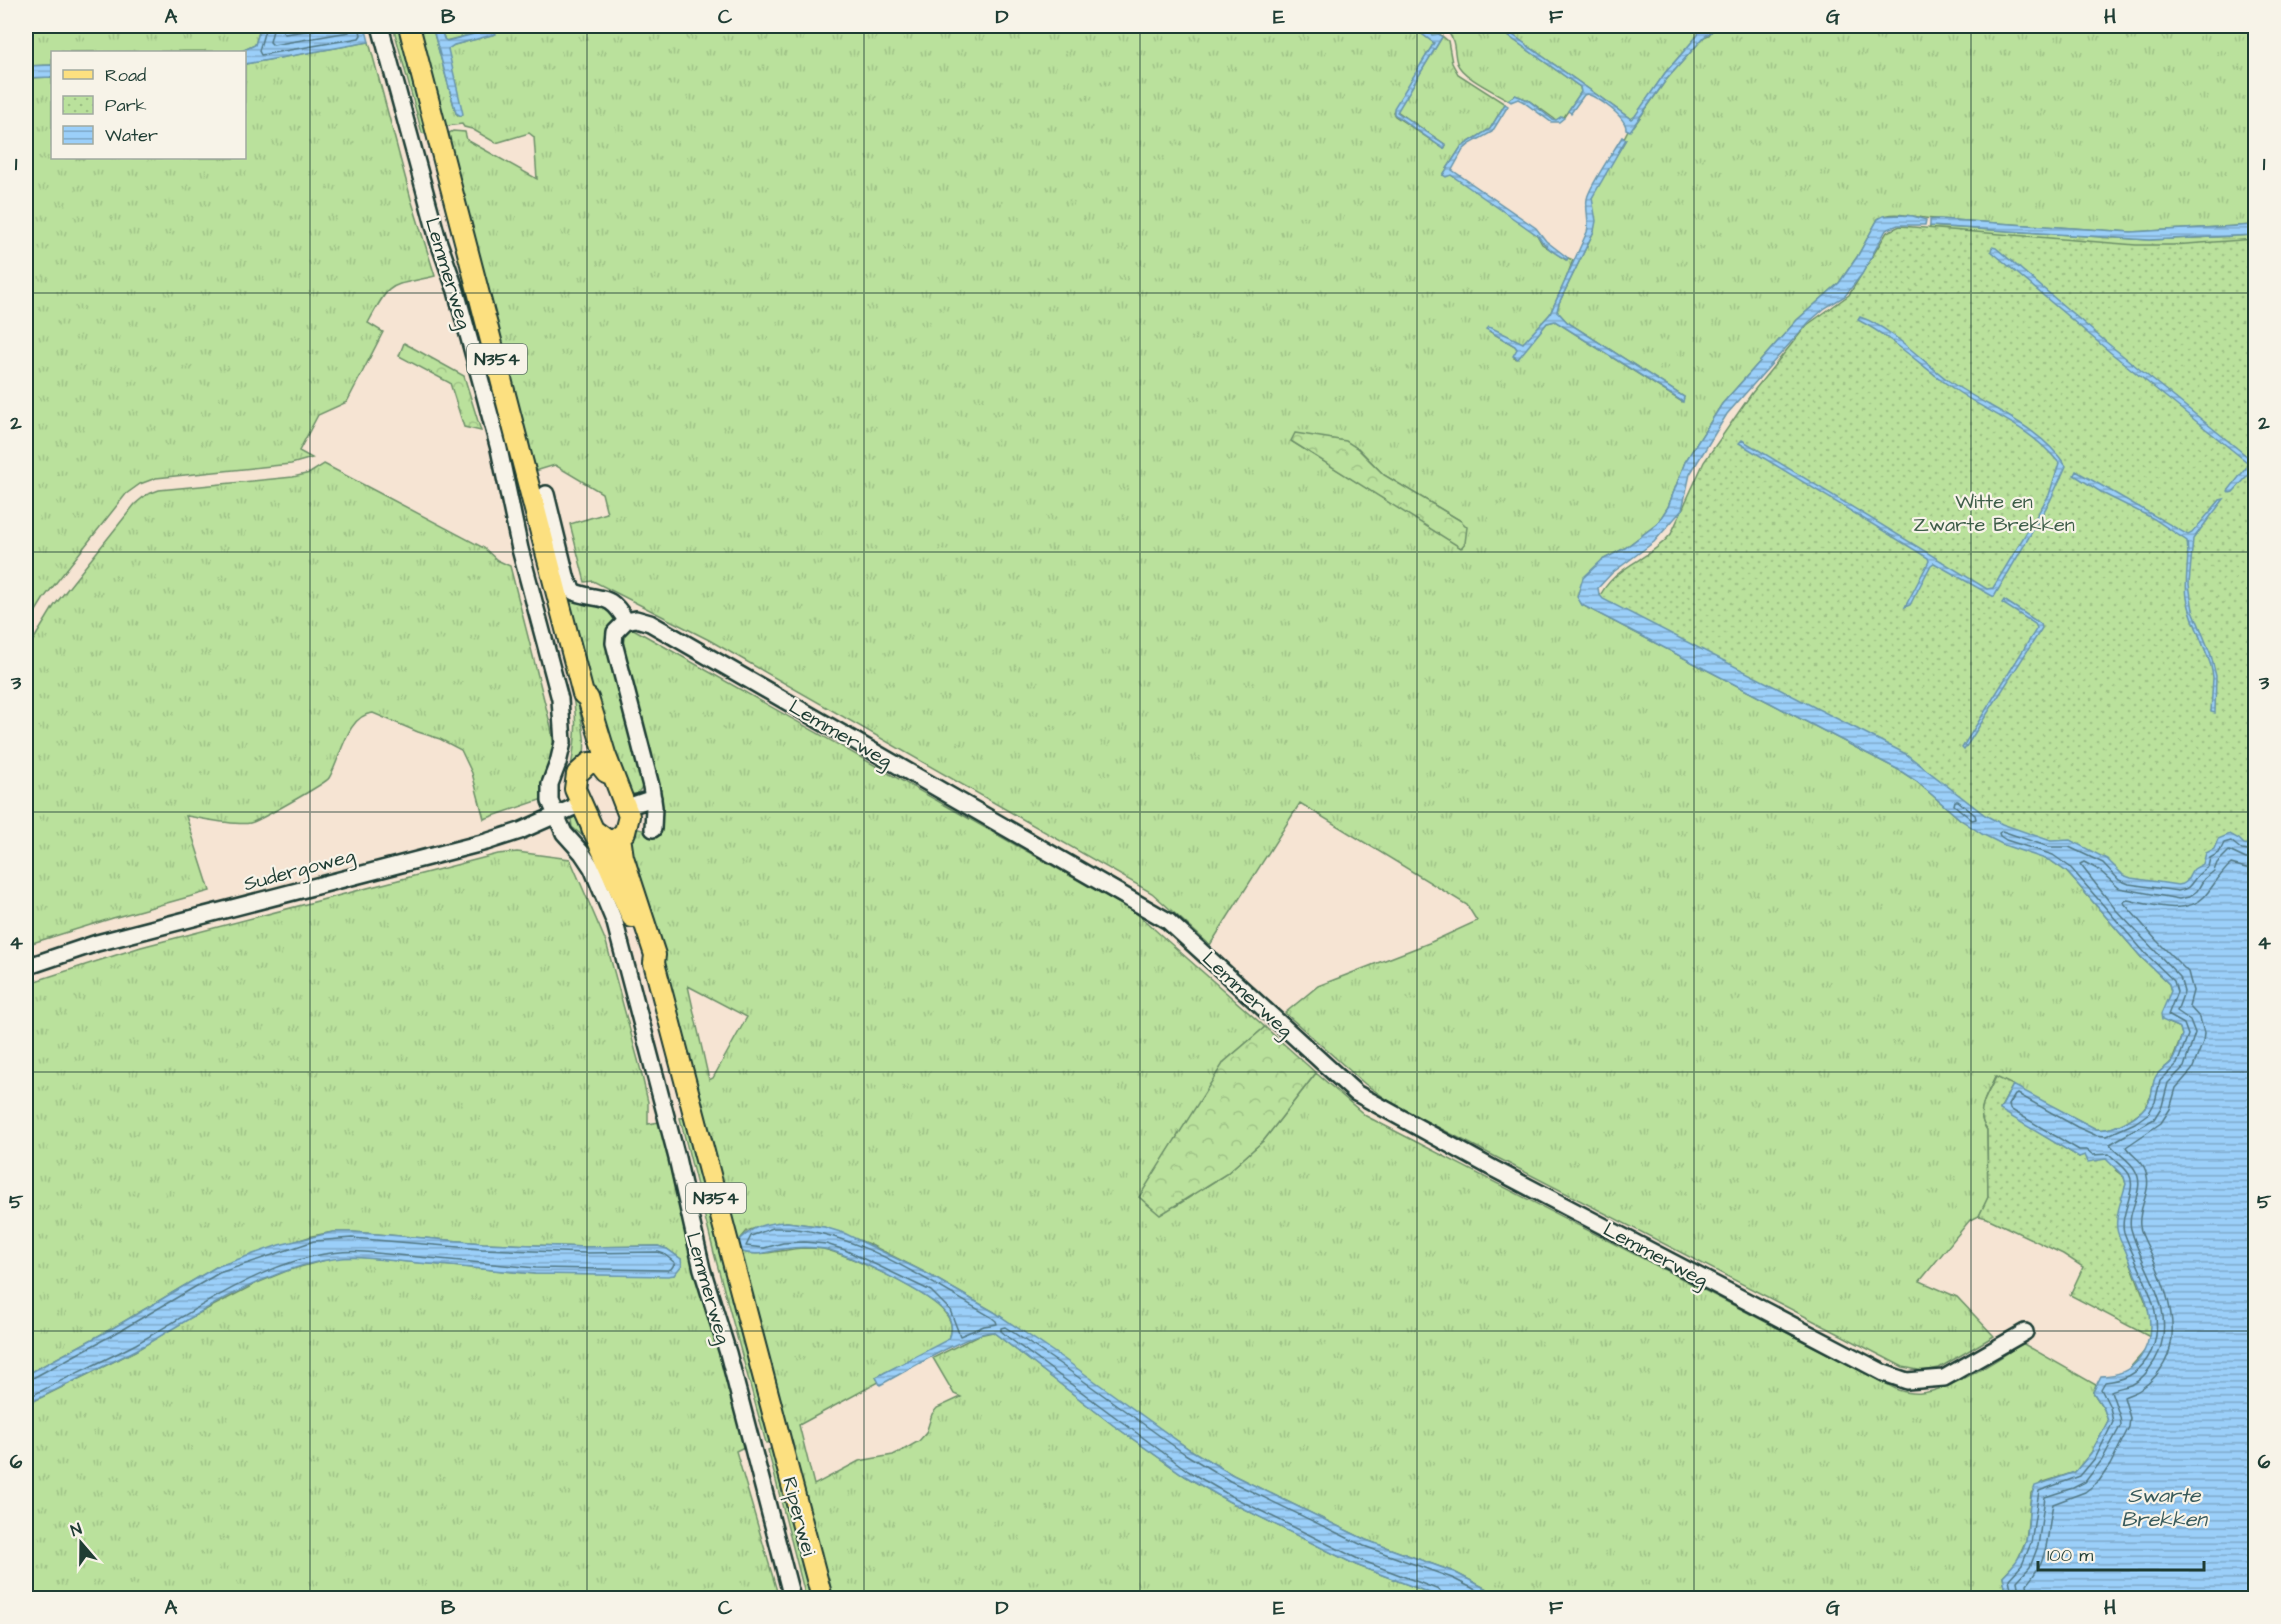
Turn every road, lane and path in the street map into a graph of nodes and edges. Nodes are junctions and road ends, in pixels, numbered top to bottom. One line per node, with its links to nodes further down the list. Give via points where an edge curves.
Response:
1 (380, 26): 11 (street, Lemmerweg, via 486,399 560,699 562,747 549,792)
2 (409, 26): 5 (main road, Lemmerweg / N354)
3 (546, 494): 4 (street, via 570,588 613,603)
4 (626, 621): 8 (street, via 615,632 614,643); 17 (street, Lemmerweg, via 650,623 1168,921 1356,1093 1884,1373 1907,1381 1944,1378)
5 (583, 694): 6 (main road, Lemmerweg / N354); 7 (main road, Lemmerweg / N354, via 588,698)
6 (586, 765): 7 (main road, via 599,764); 9 (main road, N354, via 575,782)
7 (613, 775): 10 (main road, N354)
8 (653, 798): 10 (street); 13 (street)
9 (581, 804): 11 (street, Sudergoweg); 12 (main road, N354)
10 (627, 807): 14 (main road, N354, via 628,827)
11 (555, 816): 16 (street, Sudergoweg, via 486,842 97,943); 19 (street, Lemmerweg, via 592,868 615,923 702,1269)
12 (592, 829): 14 (main road, via 610,840); 15 (main road, Lemmerweg / N354, via 648,958)
13 (653, 829)
14 (620, 837): 15 (main road, Lemmerweg / N354, via 655,955)
15 (654, 963): 18 (main road, Lemmerweg / N354)
16 (26, 967)
17 (2025, 1332)
18 (778, 1433): 21 (main road, Riperwei / N354)
19 (754, 1450): 20 (street, Riperwei)
20 (792, 1599)
21 (822, 1599)

